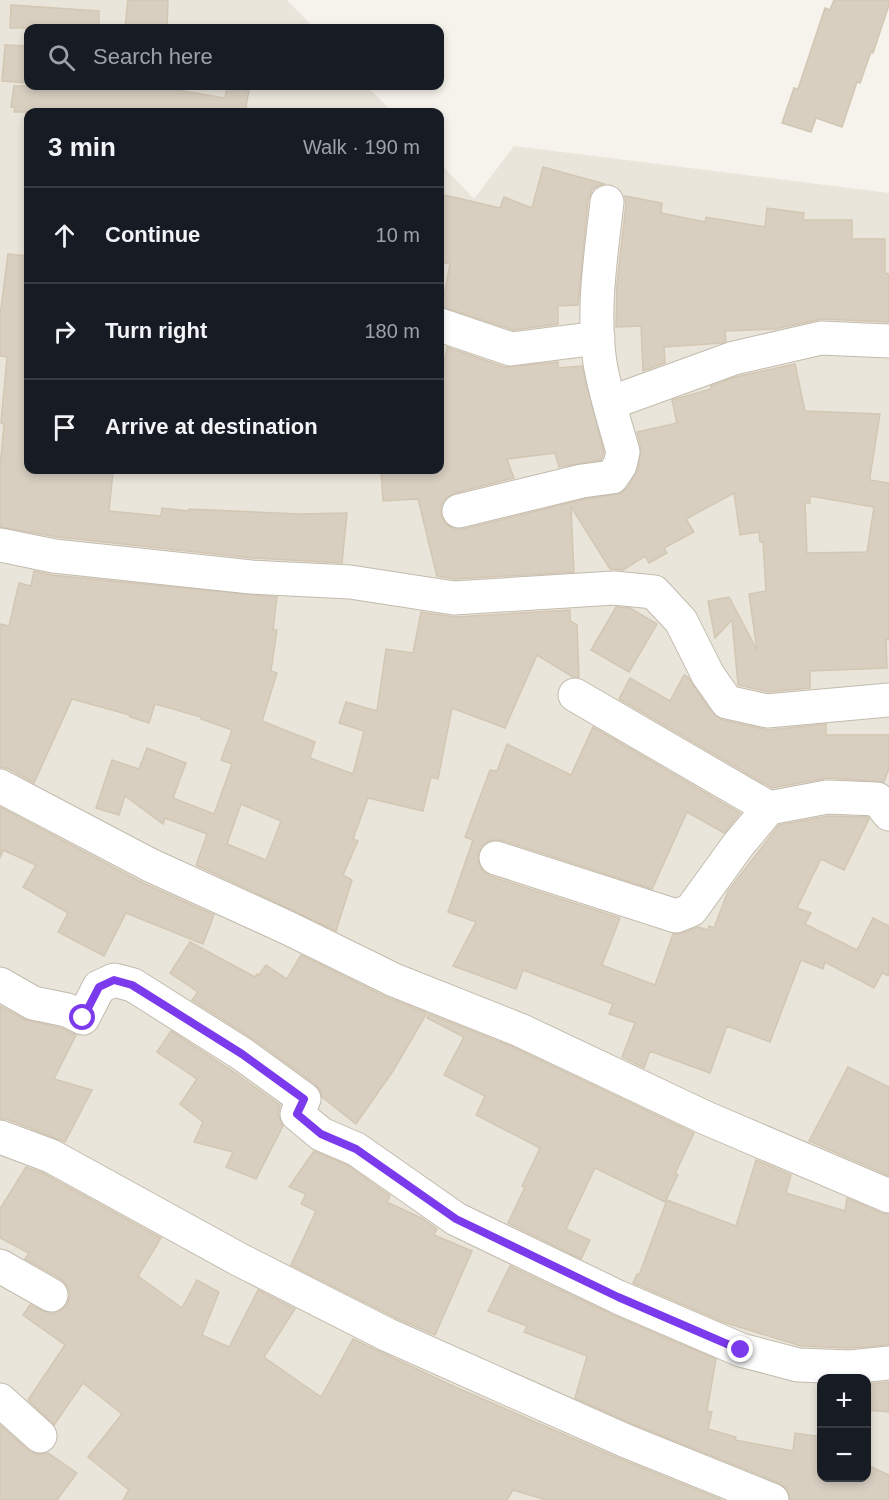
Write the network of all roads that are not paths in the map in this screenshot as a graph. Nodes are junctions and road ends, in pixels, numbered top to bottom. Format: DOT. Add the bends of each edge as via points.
graph roads {
  1 [pos="607,202"];
  2 [pos="444,326"];
  3 [pos="598,338"];
  4 [pos="889,341"];
  5 [pos="610,403"];
  6 [pos="459,511"];
  7 [pos="0,544"];
  8 [pos="575,696"];
  9 [pos="889,700"];
  10 [pos="0,786"];
  11 [pos="769,808"];
  12 [pos="889,813"];
  13 [pos="496,858"];
  14 [pos="0,984"];
  15 [pos="0,1137"];
  16 [pos="889,1196"];
  17 [pos="0,1266"];
  18 [pos="51,1295"];
  19 [pos="889,1363"];
  20 [pos="0,1400"];
  21 [pos="40,1436"];
  22 [pos="772,1500"];
  1 -- 3 [label="street" via="597,302"];
  2 -- 3 [label="street" via="511,349"];
  3 -- 5 [label="street"];
  4 -- 5 [label="street" via="821,338 734,358"];
  5 -- 6 [label="street" via="623,452 612,477"];
  7 -- 9 [label="street" via="54,556 250,577 350,582 454,598 614,588 654,592 681,621 708,675 727,702 766,711"];
  8 -- 11 [label="street"];
  10 -- 16 [label="street" via="150,866 394,980 520,1030 706,1118"];
  11 -- 12 [label="street" via="827,797 877,799"];
  11 -- 13 [label="street" via="691,910 676,916"];
  14 -- 19 [label="street" via="33,1003 67,1010 83,1018 99,987 114,980 132,985 242,1054 304,1099 297,1114 321,1134 356,1149 456,1219 618,1297 741,1350 798,1365 850,1367"];
  15 -- 22 [label="street" via="51,1156 240,1260 388,1335 626,1441"];
  17 -- 18 [label="street"];
  20 -- 21 [label="street"];
}
